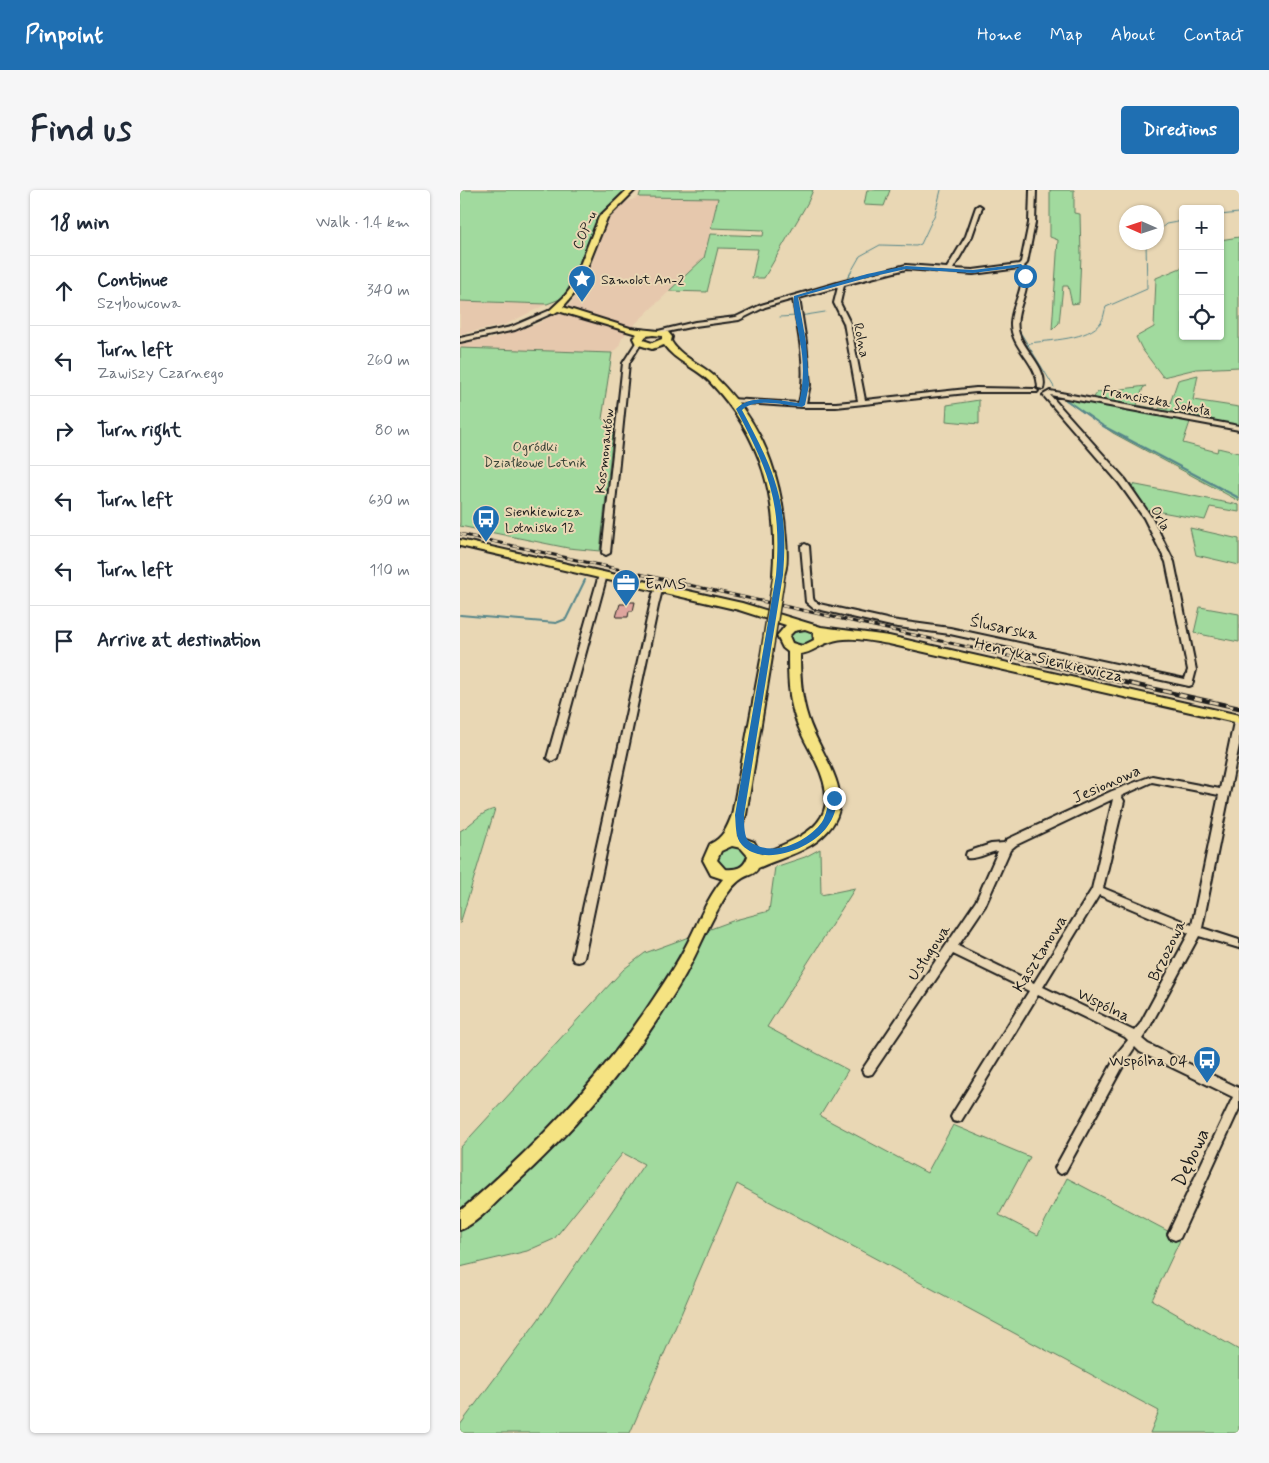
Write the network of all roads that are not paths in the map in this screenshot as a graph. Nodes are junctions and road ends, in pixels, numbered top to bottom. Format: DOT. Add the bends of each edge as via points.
graph roads {
  1 [pos="631,190"];
  2 [pos="1033,190"];
  3 [pos="979,207"];
  4 [pos="1021,266"];
  5 [pos="949,270"];
  6 [pos="839,284"];
  7 [pos="796,297"];
  8 [pos="554,309"];
  9 [pos="679,327"];
  10 [pos="657,332"];
  11 [pos="641,338"];
  12 [pos="667,338"];
  13 [pos="460,340"];
  14 [pos="652,346"];
  15 [pos="675,351"];
  16 [pos="631,354"];
  17 [pos="1043,392"];
  18 [pos="1070,396"];
  19 [pos="862,403"];
  20 [pos="735,405"];
  21 [pos="802,405"];
  22 [pos="1054,406"];
  23 [pos="1239,428"];
  24 [pos="464,544"];
  25 [pos="805,546"];
  26 [pos="606,553"];
  27 [pos="603,576"];
  28 [pos="661,588"];
  29 [pos="769,616"];
  30 [pos="798,625"];
  31 [pos="784,633"];
  32 [pos="819,635"];
  33 [pos="790,647"];
  34 [pos="808,649"];
  35 [pos="795,674"];
  36 [pos="1189,684"];
  37 [pos="1239,721"];
  38 [pos="552,758"];
  39 [pos="1225,793"];
  40 [pos="1115,794"];
  41 [pos="740,815"];
  42 [pos="724,842"];
  43 [pos="749,846"];
  44 [pos="1006,847"];
  45 [pos="785,851"];
  46 [pos="971,855"];
  47 [pos="754,864"];
  48 [pos="716,871"];
  49 [pos="737,875"];
  50 [pos="1097,890"];
  51 [pos="715,902"];
  52 [pos="1196,931"];
  53 [pos="1239,944"];
  54 [pos="950,948"];
  55 [pos="578,958"];
  56 [pos="1036,989"];
  57 [pos="1135,1039"];
  58 [pos="868,1070"];
  59 [pos="1239,1095"];
  60 [pos="957,1117"];
  61 [pos="1061,1168"];
  62 [pos="460,1222"];
  63 [pos="1175,1234"];
  1 -- 8 [label="main road, COP-u" via="603,217 575,288"];
  2 -- 4 [label="street, Orla" via="1032,223"];
  3 -- 5 [label="street" via="970,236"];
  4 -- 5 [label="street" via="984,271"];
  4 -- 17 [label="street, Orla" via="1025,276 1014,326 1039,375"];
  5 -- 6 [label="street" via="906,267"];
  6 -- 7 [label="street"];
  6 -- 19 [label="street, Rolna" via="837,303 847,322"];
  7 -- 9 [label="street" via="755,309 737,320"];
  7 -- 21 [label="street" via="806,385"];
  8 -- 11 [label="main road"];
  8 -- 13 [label="street" via="512,329"];
  9 -- 10 [label="street"];
  9 -- 12 [label="street"];
  10 -- 11 [label="main road"];
  10 -- 12 [label="main road"];
  11 -- 14 [label="main road"];
  11 -- 16 [label="street, Kosmonautów"];
  12 -- 14 [label="main road"];
  12 -- 15 [label="main road"];
  14 -- 15 [label="main road"];
  14 -- 16 [label="street"];
  15 -- 20 [label="main road" via="708,375"];
  16 -- 26 [label="street, Kosmonautów" via="626,363"];
  17 -- 18 [label="street, Franciszka Sokoła"];
  17 -- 19 [label="street, Franciszka Sokoła" via="976,390"];
  17 -- 22 [label="street, Orla"];
  18 -- 22 [label="street" via="1057,399"];
  18 -- 23 [label="street, Franciszka Sokoła"];
  19 -- 21 [label="street, Franciszka Sokoła"];
  20 -- 21 [label="street, Franciszka Sokoła" via="754,401"];
  20 -- 41 [label="main road, bridge" via="763,455 777,497 782,532 779,575"];
  22 -- 36 [label="street, Orla" via="1122,481 1148,518 1170,562 1192,670"];
  24 -- 27 [label="main road"];
  25 -- 36 [label="street, Ślusarska" via="812,604 891,624 950,631"];
  27 -- 28 [label="main road"];
  27 -- 38 [label="street"];
  28 -- 29 [label="main road"];
  28 -- 55 [label="street" via="654,606"];
  29 -- 30 [label="main road"];
  29 -- 31 [label="main road" via="783,628"];
  30 -- 31 [label="main road"];
  30 -- 32 [label="main road" via="811,626"];
  31 -- 33 [label="main road" via="784,642"];
  32 -- 34 [label="main road" via="816,646"];
  32 -- 37 [label="main road, Henryka Sienkiewicza" via="889,640"];
  33 -- 34 [label="main road"];
  33 -- 35 [label="main road" via="794,651"];
  34 -- 35 [label="main road"];
  35 -- 45 [label="main road" via="798,706 808,735 832,782 834,798 830,815 818,832"];
  37 -- 39 [label="street, Brzozowa"];
  39 -- 40 [label="street, Jesionowa" via="1152,779"];
  39 -- 52 [label="street, Brzozowa"];
  40 -- 44 [label="street, Jesionowa"];
  40 -- 50 [label="street, Kasztanowa" via="1119,800"];
  41 -- 42 [label="main road" via="730,837"];
  41 -- 43 [label="main road" via="742,838"];
  42 -- 43 [label="main road" via="735,841"];
  42 -- 48 [label="main road" via="710,856 710,864"];
  43 -- 45 [label="main road" via="760,851"];
  43 -- 47 [label="main road" via="755,856"];
  44 -- 46 [label="street, Jesionowa"];
  44 -- 54 [label="street, Usługowa" via="981,903"];
  45 -- 47 [label="main road"];
  47 -- 49 [label="main road"];
  48 -- 49 [label="main road"];
  48 -- 51 [label="main road"];
  49 -- 51 [label="main road"];
  50 -- 52 [label="street"];
  50 -- 56 [label="street, Kasztanowa"];
  51 -- 62 [label="main road" via="683,965 653,1013 600,1082 556,1133"];
  52 -- 53 [label="street"];
  52 -- 57 [label="street, Brzozowa"];
  54 -- 56 [label="street, Wspólna"];
  54 -- 58 [label="street, Usługowa"];
  56 -- 57 [label="street, Wspólna"];
  56 -- 60 [label="street, Kasztanowa"];
  57 -- 59 [label="street, Wspólna" via="1144,1048"];
  57 -- 61 [label="street, Brzozowa"];
  59 -- 63 [label="street, Dębowa"];
}
